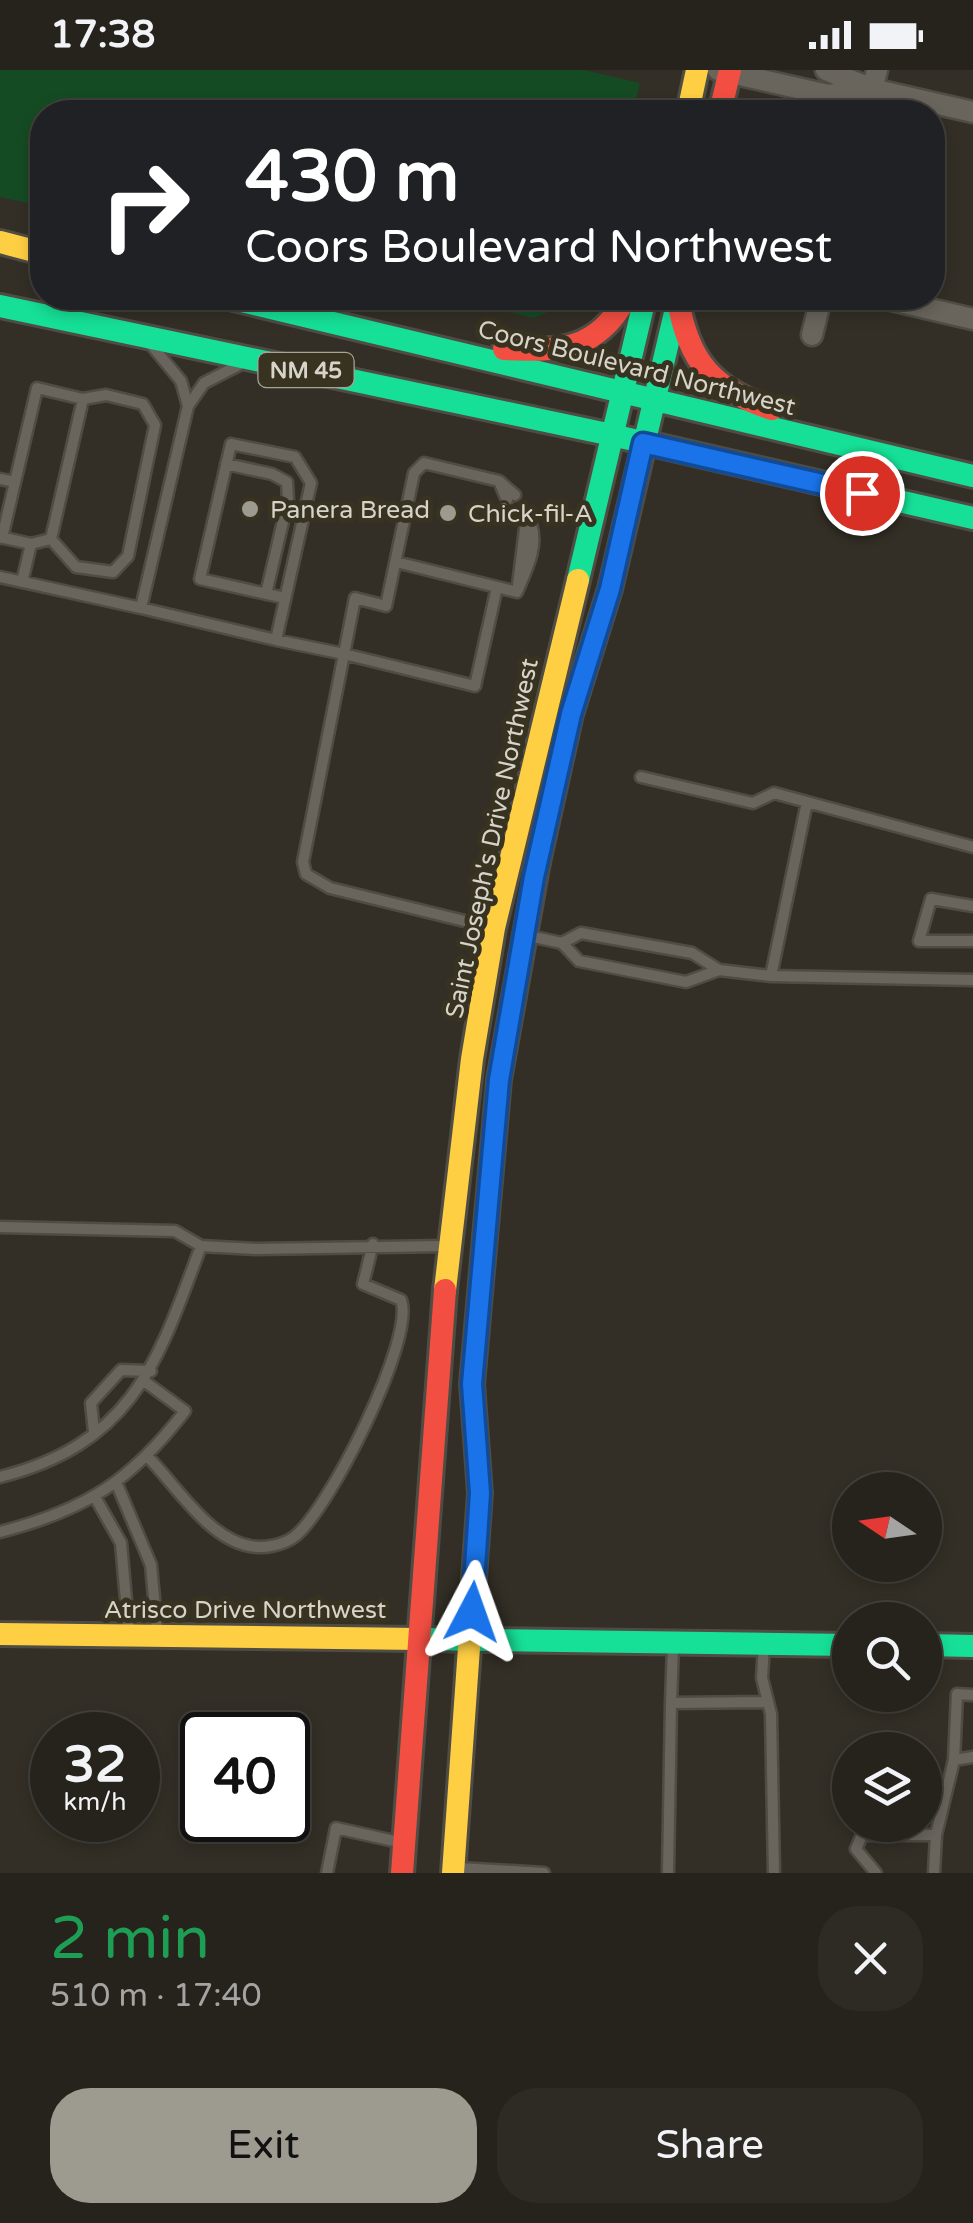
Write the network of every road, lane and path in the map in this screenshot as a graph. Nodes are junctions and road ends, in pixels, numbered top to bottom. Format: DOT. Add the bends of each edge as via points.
graph roads {
  1 [pos="698,70"];
  2 [pos="826,70"];
  3 [pos="725,71"];
  4 [pos="875,80"];
  5 [pos="691,100"];
  6 [pos="721,100"];
  7 [pos="936,100"];
  8 [pos="945,103"];
  9 [pos="973,112"];
  10 [pos="0,242"];
  11 [pos="30,250"];
  12 [pos="0,306"];
  13 [pos="279,310"];
  14 [pos="621,310"];
  15 [pos="642,310"];
  16 [pos="675,310"];
  17 [pos="679,310"];
  18 [pos="818,310"];
  19 [pos="937,310"];
  20 [pos="973,318"];
  21 [pos="136,334"];
  22 [pos="812,334"];
  23 [pos="430,346"];
  24 [pos="253,359"];
  25 [pos="623,392"];
  26 [pos="83,398"];
  27 [pos="653,400"];
  28 [pos="188,406"];
  29 [pos="612,435"];
  30 [pos="643,443"];
  31 [pos="226,464"];
  32 [pos="924,465"];
  33 [pos="973,476"];
  34 [pos="0,479"];
  35 [pos="15,482"];
  36 [pos="511,498"];
  37 [pos="973,518"];
  38 [pos="528,526"];
  39 [pos="1,537"];
  40 [pos="51,539"];
  41 [pos="31,544"];
  42 [pos="396,562"];
  43 [pos="0,577"];
  44 [pos="22,582"];
  45 [pos="497,587"];
  46 [pos="266,594"];
  47 [pos="286,598"];
  48 [pos="141,608"];
  49 [pos="276,640"];
  50 [pos="344,654"];
  51 [pos="641,776"];
  52 [pos="807,802"];
  53 [pos="973,847"];
  54 [pos="973,906"];
  55 [pos="494,928"];
  56 [pos="524,935"];
  57 [pos="973,942"];
  58 [pos="562,944"];
  59 [pos="719,970"];
  60 [pos="771,976"];
  61 [pos="973,980"];
  62 [pos="0,1228"];
  63 [pos="373,1244"];
  64 [pos="201,1246"];
  65 [pos="452,1246"];
  66 [pos="148,1376"];
  67 [pos="94,1432"];
  68 [pos="149,1458"];
  69 [pos="0,1476"];
  70 [pos="116,1482"];
  71 [pos="95,1497"];
  72 [pos="0,1532"];
  73 [pos="0,1634"];
  74 [pos="129,1636"];
  75 [pos="158,1636"];
  76 [pos="421,1638"];
  77 [pos="470,1640"];
  78 [pos="673,1642"];
  79 [pos="764,1644"];
  80 [pos="832,1644"];
  81 [pos="942,1646"];
  82 [pos="973,1646"];
  83 [pos="973,1694"];
  84 [pos="768,1702"];
  85 [pos="671,1703"];
  86 [pos="973,1757"];
  87 [pos="954,1760"];
  88 [pos="942,1810"];
  89 [pos="859,1842"];
  90 [pos="936,1842"];
  91 [pos="404,1843"];
  92 [pos="453,1870"];
  93 [pos="327,1873"];
  94 [pos="402,1873"];
  95 [pos="544,1873"];
  96 [pos="668,1873"];
  97 [pos="774,1873"];
  98 [pos="876,1873"];
  99 [pos="934,1873"];
  1 -- 5 [label="street"];
  2 -- 4 [label="street"];
  3 -- 4 [label="street" via="828,95"];
  3 -- 6 [label="street"];
  4 -- 7 [label="street"];
  8 -- 9 [label="street"];
  10 -- 11 [label="street"];
  12 -- 21 [label="street, NM 45"];
  13 -- 23 [label="street, Coors Boulevard Northwest / NM 45"];
  14 -- 23 [label="street" via="591,342 548,350"];
  15 -- 25 [label="street, Saint Joseph's Drive Northwest"];
  16 -- 27 [label="street, Saint Joseph's Drive Northwest"];
  17 -- 32 [label="street" via="696,366 711,383 738,400 896,441"];
  18 -- 22 [label="street"];
  19 -- 20 [label="street"];
  21 -- 24 [label="street, NM 45"];
  21 -- 28 [label="lane" via="181,381"];
  23 -- 25 [label="street, Coors Boulevard Northwest / NM 45"];
  24 -- 28 [label="lane" via="204,383"];
  24 -- 29 [label="street, NM 45"];
  25 -- 27 [label="street, Coors Boulevard Northwest / NM 45"];
  25 -- 29 [label="street, Saint Joseph's Drive Northwest"];
  26 -- 35 [label="lane" via="37,388"];
  26 -- 40 [label="lane"];
  26 -- 40 [label="lane" via="106,395 144,404 154,425 128,556 113,572 76,567"];
  27 -- 30 [label="street, Saint Joseph's Drive Northwest"];
  27 -- 32 [label="street, Coors Boulevard Northwest / NM 45"];
  28 -- 48 [label="lane"];
  29 -- 30 [label="street, NM 45"];
  29 -- 55 [label="street, Saint Joseph's Drive Northwest"];
  30 -- 37 [label="street, NM 45"];
  30 -- 56 [label="street, Saint Joseph's Drive Northwest" via="610,589 571,714"];
  31 -- 46 [label="lane" via="287,482"];
  31 -- 46 [label="lane" via="200,578"];
  31 -- 47 [label="lane" via="231,444 296,457 311,483"];
  32 -- 33 [label="street, Coors Boulevard Northwest / NM 45"];
  34 -- 35 [label="lane"];
  35 -- 39 [label="lane"];
  36 -- 42 [label="lane" via="499,481 424,464 414,473"];
  38 -- 45 [label="lane" via="518,588"];
  39 -- 41 [label="lane"];
  40 -- 41 [label="lane"];
  41 -- 44 [label="lane"];
  42 -- 45 [label="lane"];
  42 -- 50 [label="lane" via="386,606 356,598"];
  43 -- 44 [label="lane"];
  44 -- 48 [label="lane"];
  45 -- 50 [label="lane" via="475,686"];
  46 -- 47 [label="lane"];
  47 -- 49 [label="lane"];
  48 -- 49 [label="lane"];
  49 -- 50 [label="lane"];
  50 -- 55 [label="lane" via="306,874 330,888"];
  51 -- 52 [label="lane" via="753,803 774,793"];
  52 -- 53 [label="lane"];
  52 -- 60 [label="lane"];
  54 -- 57 [label="lane" via="931,899 920,941"];
  55 -- 56 [label="street"];
  55 -- 65 [label="street, Saint Joseph's Drive Northwest"];
  56 -- 58 [label="lane"];
  56 -- 77 [label="street, Saint Joseph's Drive Northwest" via="499,1080 474,1346 480,1493"];
  58 -- 59 [label="lane" via="581,933 692,953"];
  58 -- 59 [label="lane" via="579,960 686,982"];
  59 -- 60 [label="lane"];
  60 -- 61 [label="lane"];
  62 -- 64 [label="lane" via="175,1231"];
  63 -- 64 [label="lane"];
  63 -- 65 [label="lane"];
  63 -- 68 [label="lane" via="363,1284 401,1300 402,1336 360,1437 306,1526 274,1545 226,1539"];
  64 -- 66 [label="lane"];
  65 -- 76 [label="street, Saint Joseph's Drive Northwest"];
  66 -- 67 [label="lane"];
  66 -- 67 [label="lane" via="121,1370 92,1404"];
  66 -- 68 [label="lane" via="184,1411"];
  67 -- 69 [label="lane" via="77,1446"];
  68 -- 70 [label="lane"];
  70 -- 71 [label="lane"];
  70 -- 75 [label="lane" via="151,1565"];
  71 -- 72 [label="lane"];
  71 -- 74 [label="lane" via="121,1542"];
  73 -- 74 [label="street, Atrisco Drive Northwest"];
  74 -- 75 [label="street, Atrisco Drive Northwest"];
  75 -- 76 [label="street, Atrisco Drive Northwest"];
  76 -- 77 [label="street, Atrisco Drive Northwest"];
  76 -- 91 [label="street, Saint Joseph's Drive Northwest"];
  77 -- 78 [label="street, Atrisco Drive Northwest"];
  77 -- 92 [label="street, Saint Joseph's Drive Northwest"];
  78 -- 79 [label="street, Atrisco Drive Northwest"];
  78 -- 85 [label="lane"];
  79 -- 80 [label="street, Atrisco Drive Northwest"];
  79 -- 84 [label="lane"];
  81 -- 82 [label="street"];
  83 -- 87 [label="lane" via="957,1694"];
  84 -- 85 [label="lane"];
  84 -- 97 [label="lane"];
  85 -- 96 [label="lane"];
  86 -- 87 [label="lane"];
  87 -- 88 [label="lane"];
  89 -- 98 [label="lane" via="856,1848"];
  90 -- 99 [label="lane"];
  91 -- 93 [label="lane" via="336,1828"];
  91 -- 94 [label="street, Saint Joseph's Drive Northwest"];
  92 -- 95 [label="lane"];
}
